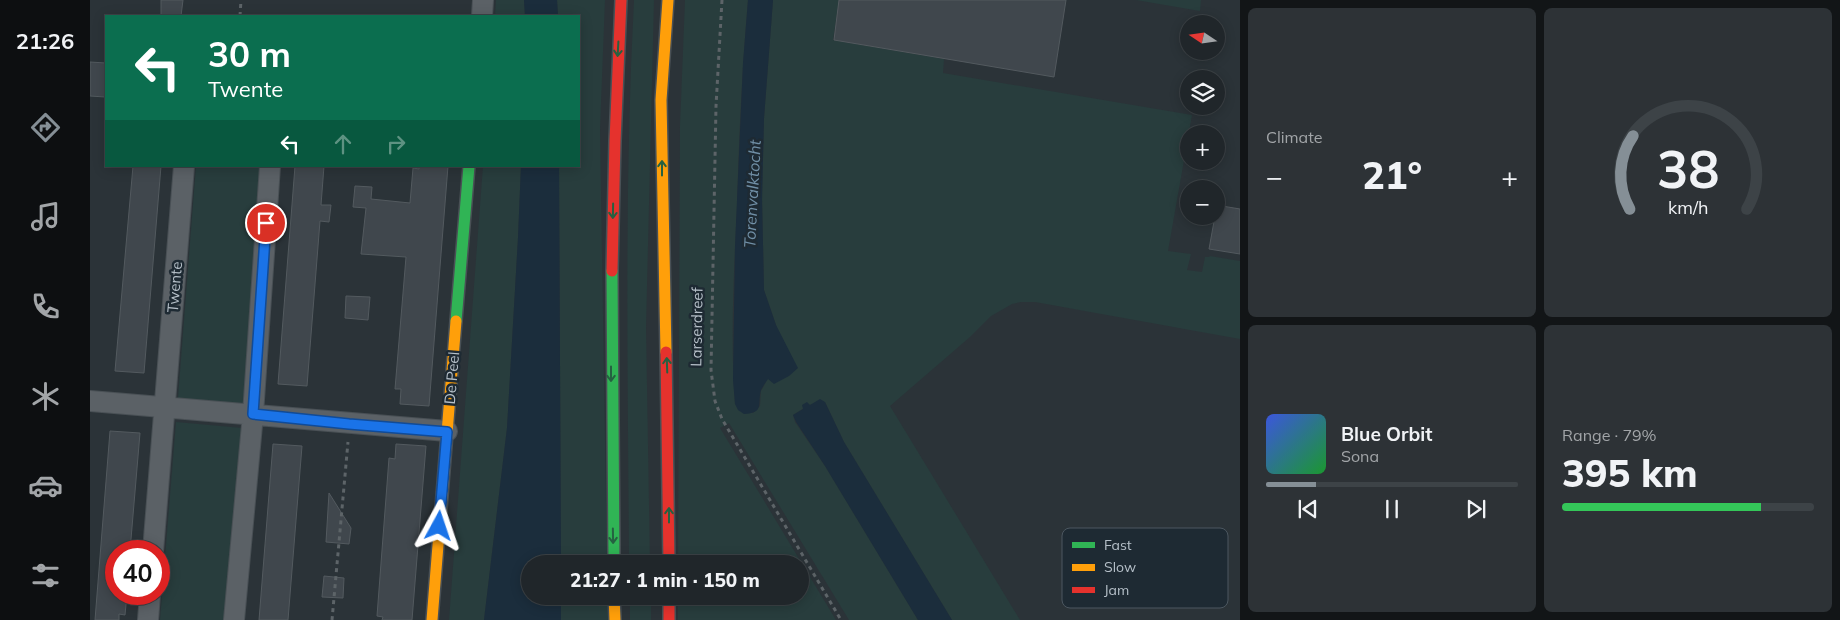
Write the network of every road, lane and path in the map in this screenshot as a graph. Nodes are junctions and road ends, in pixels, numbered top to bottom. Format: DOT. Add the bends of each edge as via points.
graph roads {
  1 [pos="241,0"];
  2 [pos="483,0"];
  3 [pos="621,0"];
  4 [pos="668,0"];
  5 [pos="722,0"];
  6 [pos="240,15"];
  7 [pos="482,15"];
  8 [pos="184,167"];
  9 [pos="270,167"];
  10 [pos="470,167"];
  11 [pos="90,401"];
  12 [pos="165,407"];
  13 [pos="253,414"];
  14 [pos="349,424"];
  15 [pos="447,432"];
  16 [pos="154,540"];
  17 [pos="614,555"];
  18 [pos="669,555"];
  19 [pos="149,605"];
  20 [pos="614,605"];
  21 [pos="669,605"];
  22 [pos="148,620"];
  23 [pos="234,620"];
  24 [pos="332,620"];
  25 [pos="432,620"];
  26 [pos="614,620"];
  27 [pos="669,620"];
  28 [pos="841,620"];
  1 -- 6 [label="path"];
  2 -- 7 [label="street"];
  3 -- 17 [label="main road, one-way" via="614,124 612,266"];
  18 -- 4 [label="main road, Larserdreef, one-way" via="662,177 662,100"];
  5 -- 28 [label="path, Larserdreef" via="716,106 711,370 714,401 722,420"];
  8 -- 12 [label="street, Twente"];
  9 -- 13 [label="street"];
  10 -- 15 [label="main road, De Peel"];
  11 -- 12 [label="street"];
  12 -- 13 [label="street"];
  12 -- 16 [label="street, Twente"];
  13 -- 14 [label="street"];
  13 -- 23 [label="street"];
  14 -- 15 [label="street"];
  14 -- 24 [label="path"];
  15 -- 25 [label="main road, De Peel"];
  19 -- 22 [label="street"];
  20 -- 26 [label="main road"];
  21 -- 27 [label="main road"];
}
